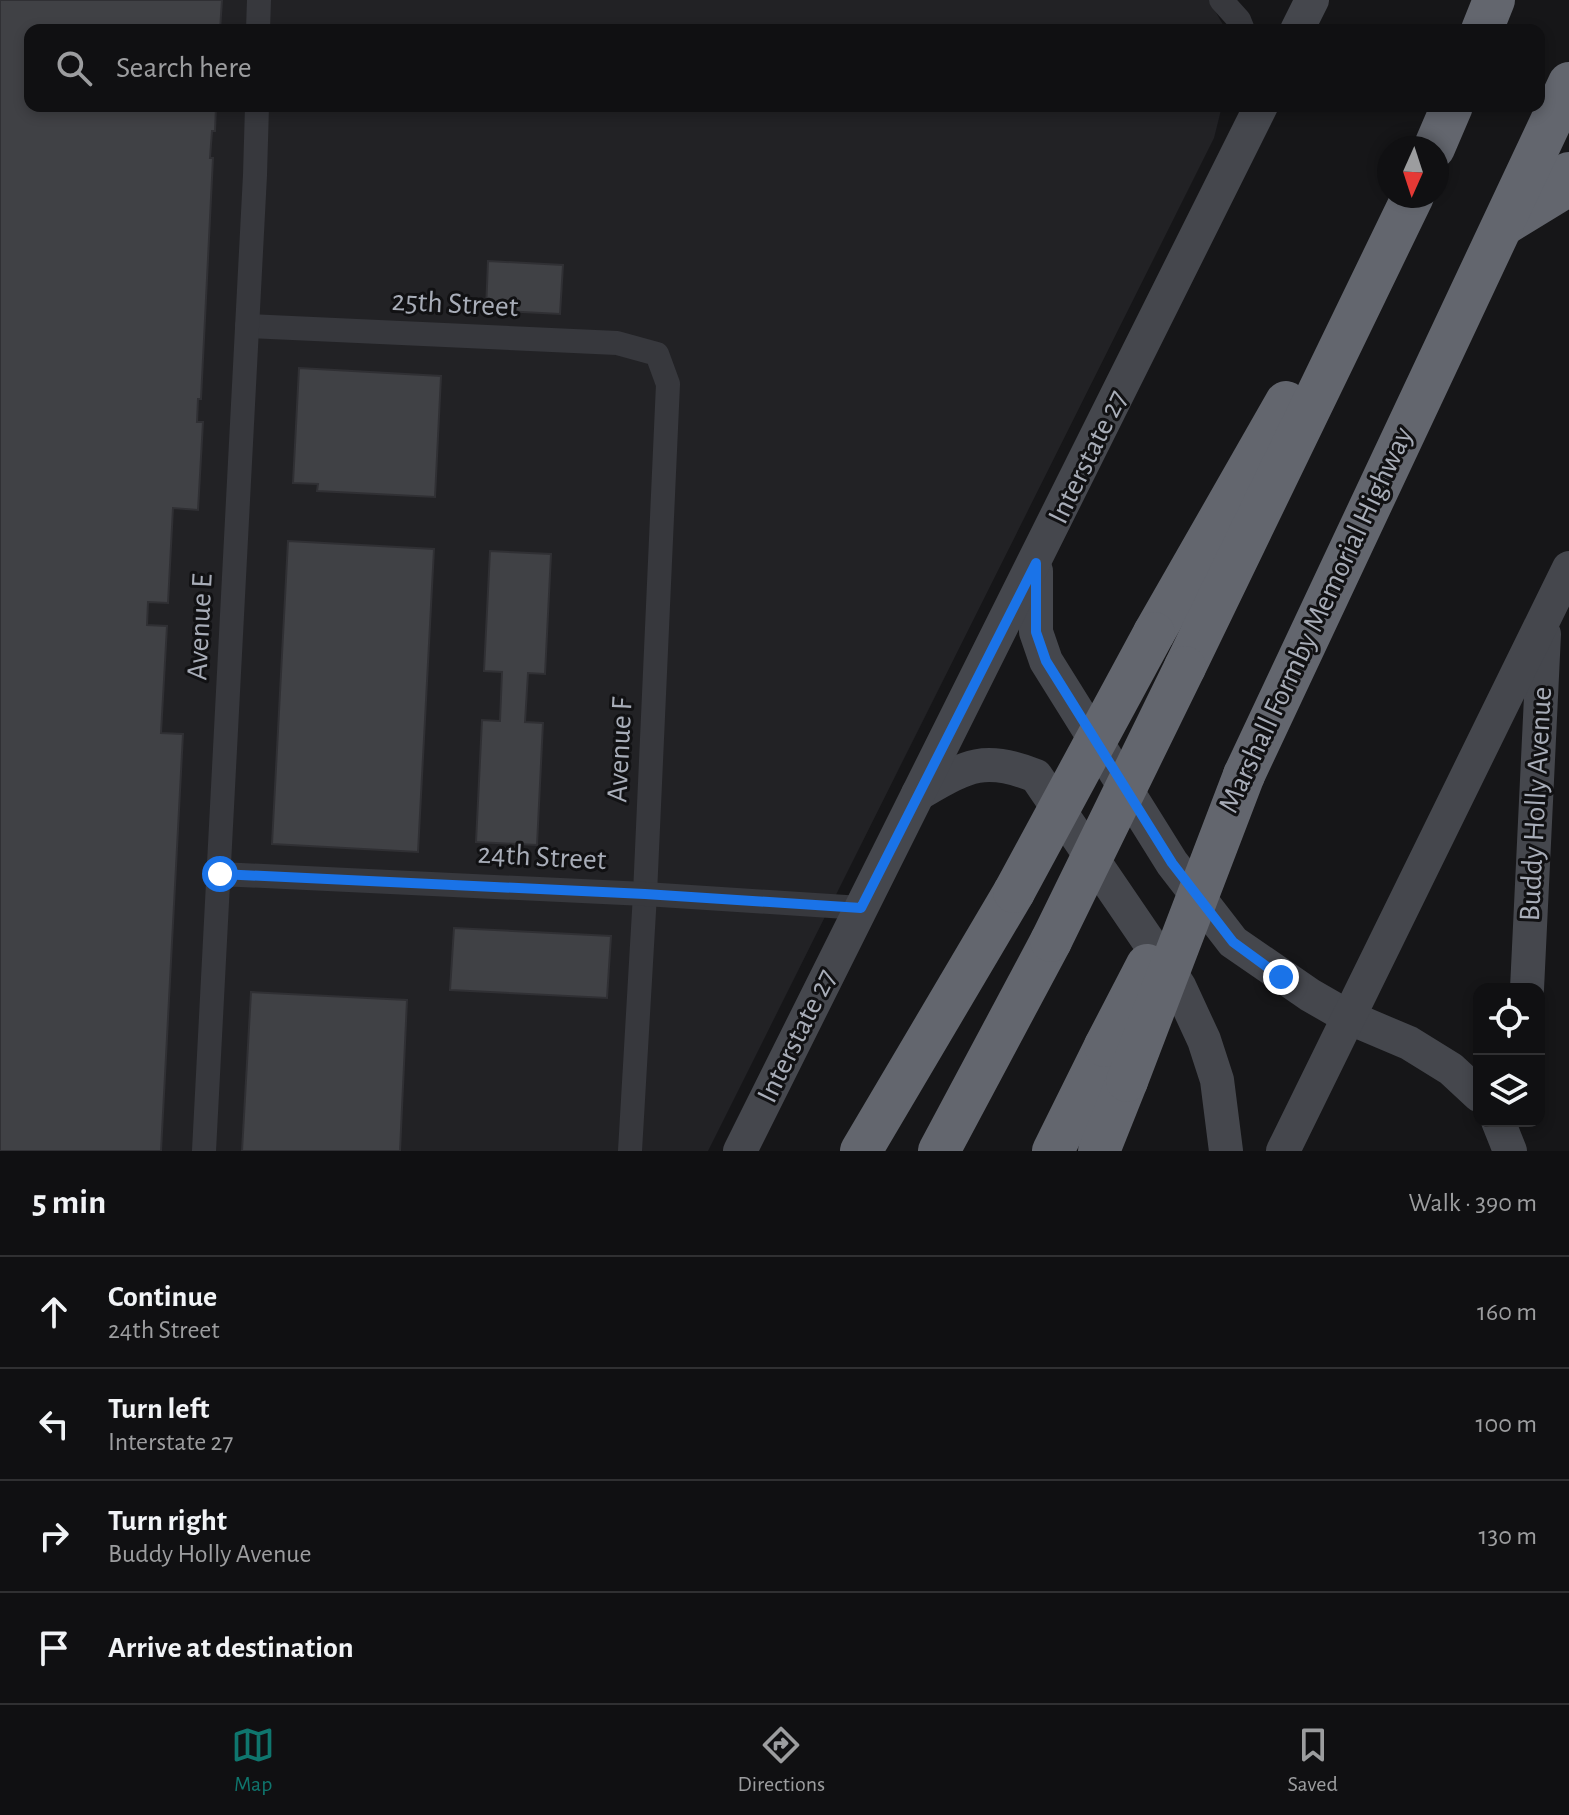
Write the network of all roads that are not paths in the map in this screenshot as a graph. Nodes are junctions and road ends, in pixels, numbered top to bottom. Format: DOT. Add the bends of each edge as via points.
graph roads {
  1 [pos="259,0"];
  2 [pos="1221,0"];
  3 [pos="1312,0"];
  4 [pos="1479,0"];
  5 [pos="1494,0"];
  6 [pos="258,24"];
  7 [pos="1241,24"];
  8 [pos="1300,24"];
  9 [pos="1473,24"];
  10 [pos="1484,24"];
  11 [pos="1569,83"];
  12 [pos="257,112"];
  13 [pos="1258,112"];
  14 [pos="1449,112"];
  15 [pos="1439,136"];
  16 [pos="1569,173"];
  17 [pos="1407,208"];
  18 [pos="1505,224"];
  19 [pos="247,326"];
  20 [pos="1352,326"];
  21 [pos="657,354"];
  22 [pos="1036,563"];
  23 [pos="1569,568"];
  24 [pos="1545,619"];
  25 [pos="1244,775"];
  26 [pos="918,794"];
  27 [pos="220,874"];
  28 [pos="645,894"];
  29 [pos="861,908"];
  30 [pos="1527,983"];
  31 [pos="1350,1018"];
  32 [pos="1473,1089"];
  33 [pos="1500,1127"];
  34 [pos="1522,1127"];
  35 [pos="204,1151"];
  36 [pos="630,1151"];
  37 [pos="740,1151"];
  38 [pos="861,1151"];
  39 [pos="939,1151"];
  40 [pos="1053,1151"];
  41 [pos="1099,1151"];
  42 [pos="1226,1151"];
  43 [pos="1283,1151"];
  44 [pos="1510,1151"];
  45 [pos="1521,1151"];
  1 -- 6 [label="street"];
  2 -- 7 [label="street"];
  3 -- 8 [label="main road"];
  4 -- 9 [label="highway"];
  5 -- 10 [label="highway"];
  11 -- 18 [label="highway, Marshall Formby Memorial Highway"];
  12 -- 19 [label="street, Avenue E"];
  13 -- 22 [label="main road, Interstate 27"];
  14 -- 15 [label="highway"];
  16 -- 18 [label="highway" via="1559,191"];
  17 -- 20 [label="highway"];
  18 -- 25 [label="highway, Marshall Formby Memorial Highway"];
  19 -- 21 [label="street, 25th Street" via="617,343"];
  19 -- 27 [label="street, Avenue E"];
  20 -- 38 [label="highway, bridge" via="1295,386 1014,892"];
  20 -- 39 [label="highway, bridge" via="1051,941"];
  21 -- 28 [label="street, Avenue F" via="668,384"];
  22 -- 26 [label="main road, Interstate 27"];
  22 -- 31 [label="main road" via="1036,632 1046,661 1172,863 1233,942"];
  23 -- 24 [label="main road"];
  24 -- 30 [label="main road, Buddy Holly Avenue"];
  24 -- 31 [label="main road"];
  25 -- 40 [label="highway, Marshall Formby Memorial Highway, bridge"];
  25 -- 41 [label="highway, bridge"];
  26 -- 29 [label="main road, Interstate 27"];
  26 -- 42 [label="main road" via="957,771 988,763 1036,776 1179,986 1217,1080"];
  27 -- 28 [label="street, 24th Street"];
  27 -- 35 [label="street, Avenue E"];
  28 -- 29 [label="street, 24th Street"];
  28 -- 36 [label="street, Avenue F"];
  29 -- 37 [label="main road, Interstate 27"];
  31 -- 32 [label="main road" via="1409,1043"];
  31 -- 43 [label="main road"];
  33 -- 44 [label="main road"];
  34 -- 45 [label="main road"];
}
